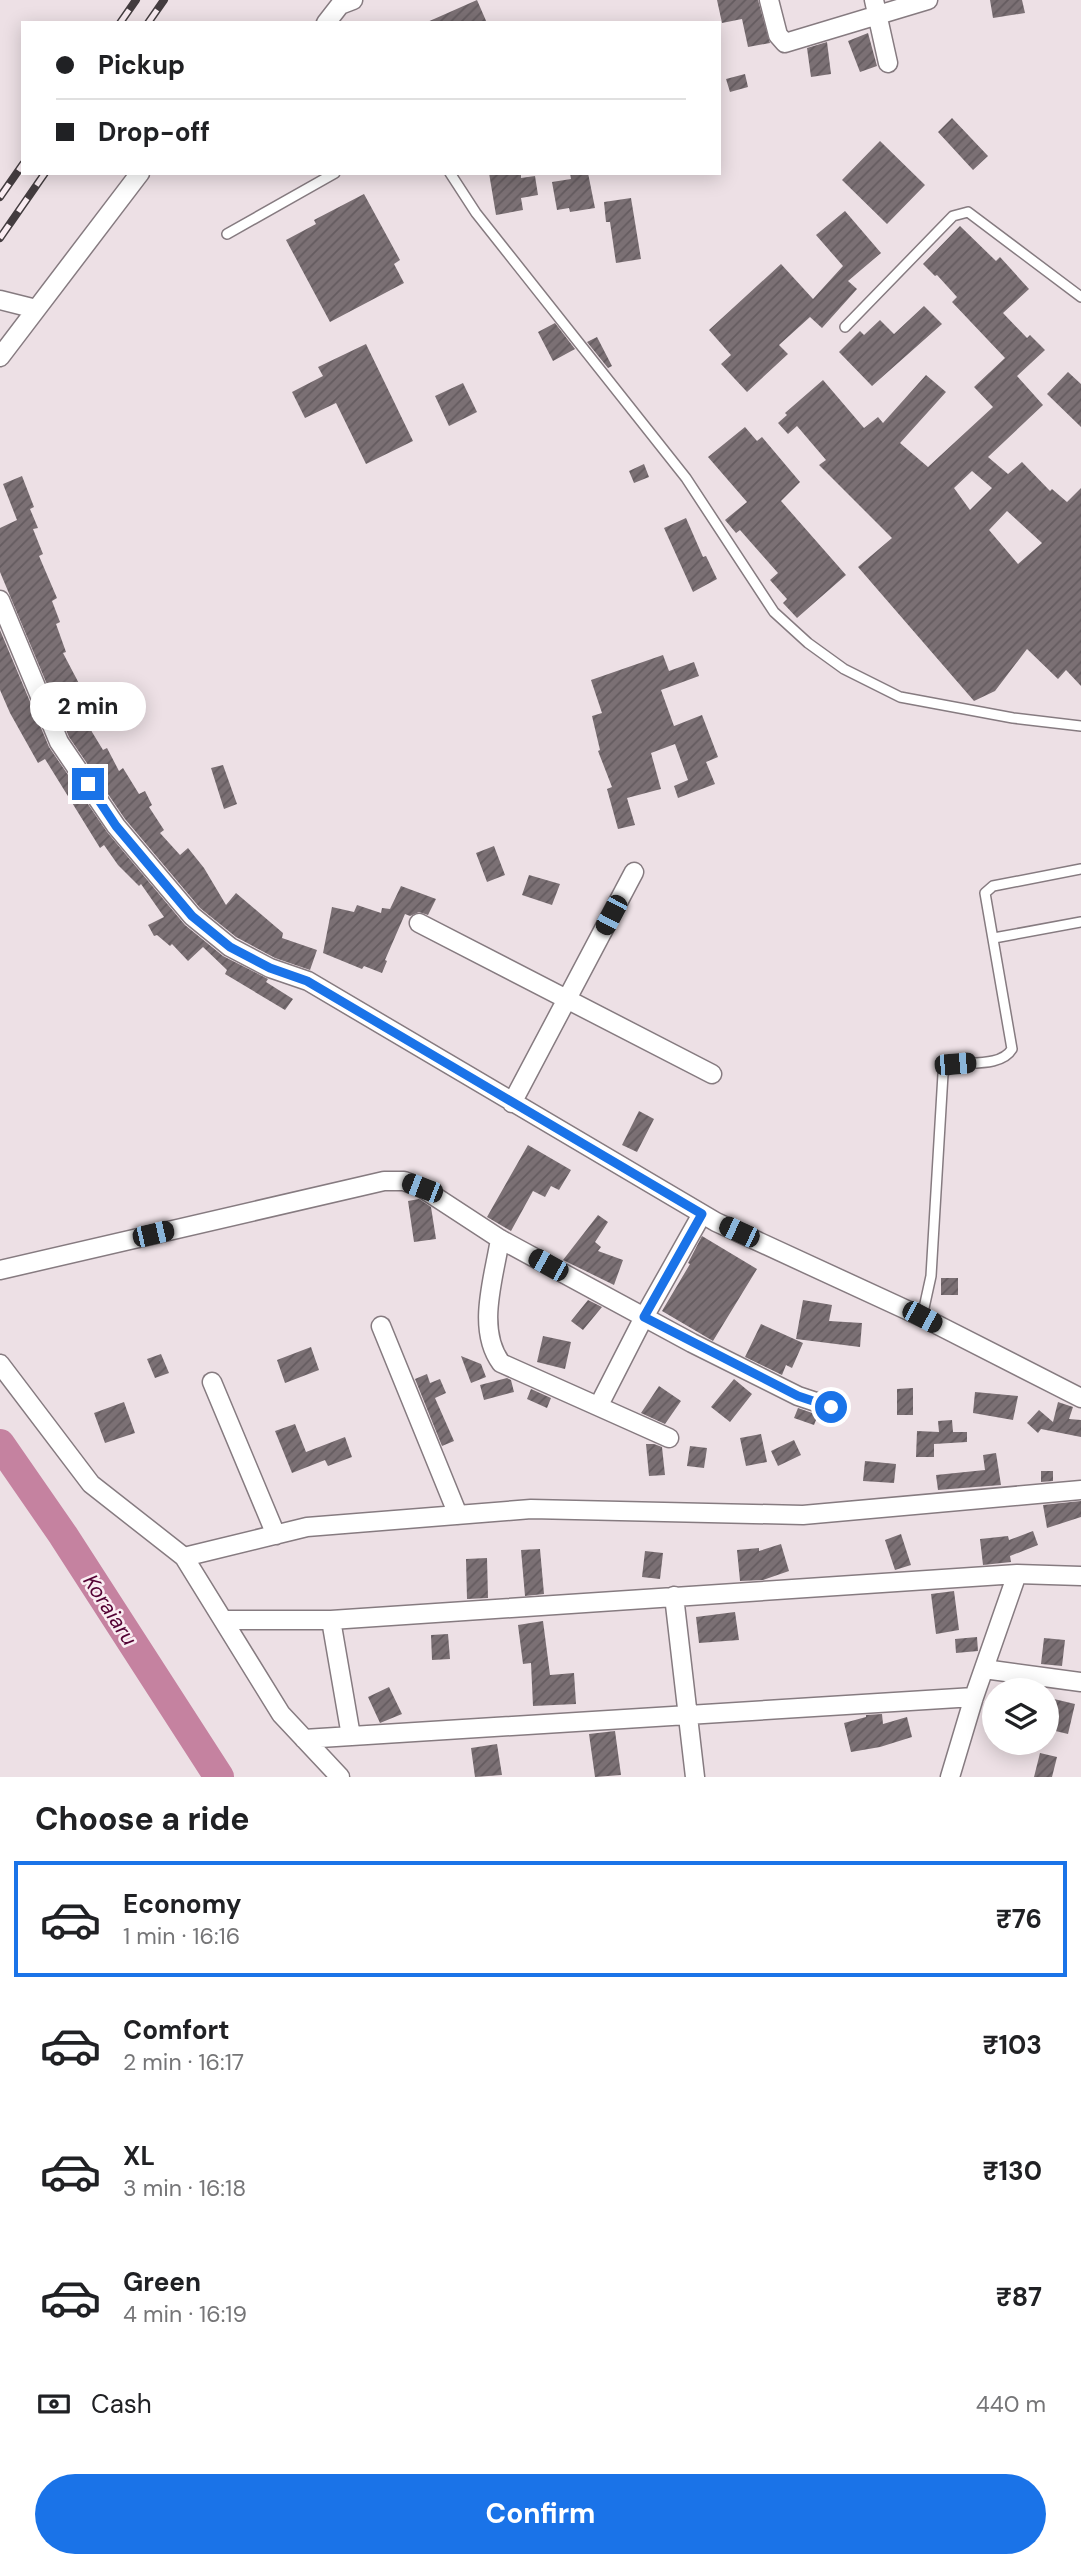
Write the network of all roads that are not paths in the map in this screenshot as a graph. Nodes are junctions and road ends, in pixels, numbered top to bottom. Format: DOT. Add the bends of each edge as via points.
graph roads {
  1 [pos="353,0"];
  2 [pos="769,0"];
  3 [pos="928,0"];
  4 [pos="875,8"];
  5 [pos="328,21"];
  6 [pos="888,62"];
  7 [pos="138,175"];
  8 [pos="331,175"];
  9 [pos="451,175"];
  10 [pos="227,234"];
  11 [pos="1081,297"];
  12 [pos="0,300"];
  13 [pos="36,309"];
  14 [pos="845,327"];
  15 [pos="0,357"];
  16 [pos="0,600"];
  17 [pos="1081,726"];
  18 [pos="1081,869"];
  19 [pos="634,872"];
  20 [pos="1081,922"];
  21 [pos="419,923"];
  22 [pos="993,939"];
  23 [pos="567,999"];
  24 [pos="712,1073"];
  25 [pos="512,1103"];
  26 [pos="702,1214"];
  27 [pos="500,1240"];
  28 [pos="0,1269"];
  29 [pos="644,1317"];
  30 [pos="922,1317"];
  31 [pos="381,1326"];
  32 [pos="0,1364"];
  33 [pos="212,1382"];
  34 [pos="1081,1398"];
  35 [pos="599,1405"];
  36 [pos="831,1407"];
  37 [pos="670,1438"];
  38 [pos="1081,1490"];
  39 [pos="458,1515"];
  40 [pos="276,1535"];
  41 [pos="184,1557"];
  42 [pos="1017,1574"];
  43 [pos="1081,1576"];
  44 [pos="674,1596"];
  45 [pos="223,1620"];
  46 [pos="331,1620"];
  47 [pos="984,1669"];
  48 [pos="1081,1682"];
  49 [pos="974,1697"];
  50 [pos="688,1715"];
  51 [pos="351,1736"];
  52 [pos="304,1739"];
  53 [pos="340,1777"];
  54 [pos="695,1777"];
  55 [pos="950,1777"];
  1 -- 5 [label="street" via="340,5"];
  2 -- 4 [label="street" via="778,36 785,43"];
  3 -- 4 [label="street"];
  4 -- 6 [label="street"];
  7 -- 13 [label="street"];
  8 -- 10 [label="lane"];
  9 -- 17 [label="lane" via="476,213 686,478 774,612 808,643 844,670 900,697"];
  11 -- 14 [label="lane" via="968,212 953,216 924,243"];
  12 -- 13 [label="street"];
  13 -- 15 [label="street"];
  16 -- 25 [label="street" via="59,742 116,826 192,916 230,947 307,981"];
  18 -- 22 [label="lane" via="989,888 985,899"];
  19 -- 23 [label="street"];
  20 -- 22 [label="lane"];
  21 -- 23 [label="street"];
  22 -- 30 [label="lane" via="1012,1049 998,1060 955,1064 943,1074 931,1276"];
  23 -- 24 [label="street"];
  23 -- 25 [label="street"];
  25 -- 26 [label="street"];
  26 -- 29 [label="street"];
  26 -- 30 [label="street"];
  27 -- 28 [label="street" via="422,1188 404,1181 384,1181"];
  27 -- 29 [label="street"];
  27 -- 35 [label="street" via="488,1329 495,1354 511,1370"];
  29 -- 35 [label="street"];
  29 -- 36 [label="street" via="798,1396"];
  30 -- 34 [label="street"];
  31 -- 39 [label="street"];
  32 -- 41 [label="street" via="90,1485"];
  33 -- 40 [label="street"];
  35 -- 37 [label="street"];
  38 -- 39 [label="street" via="803,1515 531,1509"];
  39 -- 40 [label="street" via="307,1527"];
  40 -- 41 [label="street"];
  41 -- 45 [label="street"];
  42 -- 43 [label="street"];
  42 -- 44 [label="street"];
  42 -- 47 [label="street"];
  44 -- 46 [label="street"];
  44 -- 50 [label="street"];
  45 -- 46 [label="street"];
  45 -- 52 [label="street" via="281,1714"];
  46 -- 51 [label="street"];
  47 -- 48 [label="street"];
  47 -- 49 [label="street"];
  49 -- 50 [label="street"];
  49 -- 55 [label="street"];
  50 -- 51 [label="street"];
  50 -- 54 [label="street"];
  51 -- 52 [label="street"];
  52 -- 53 [label="street"];
}
